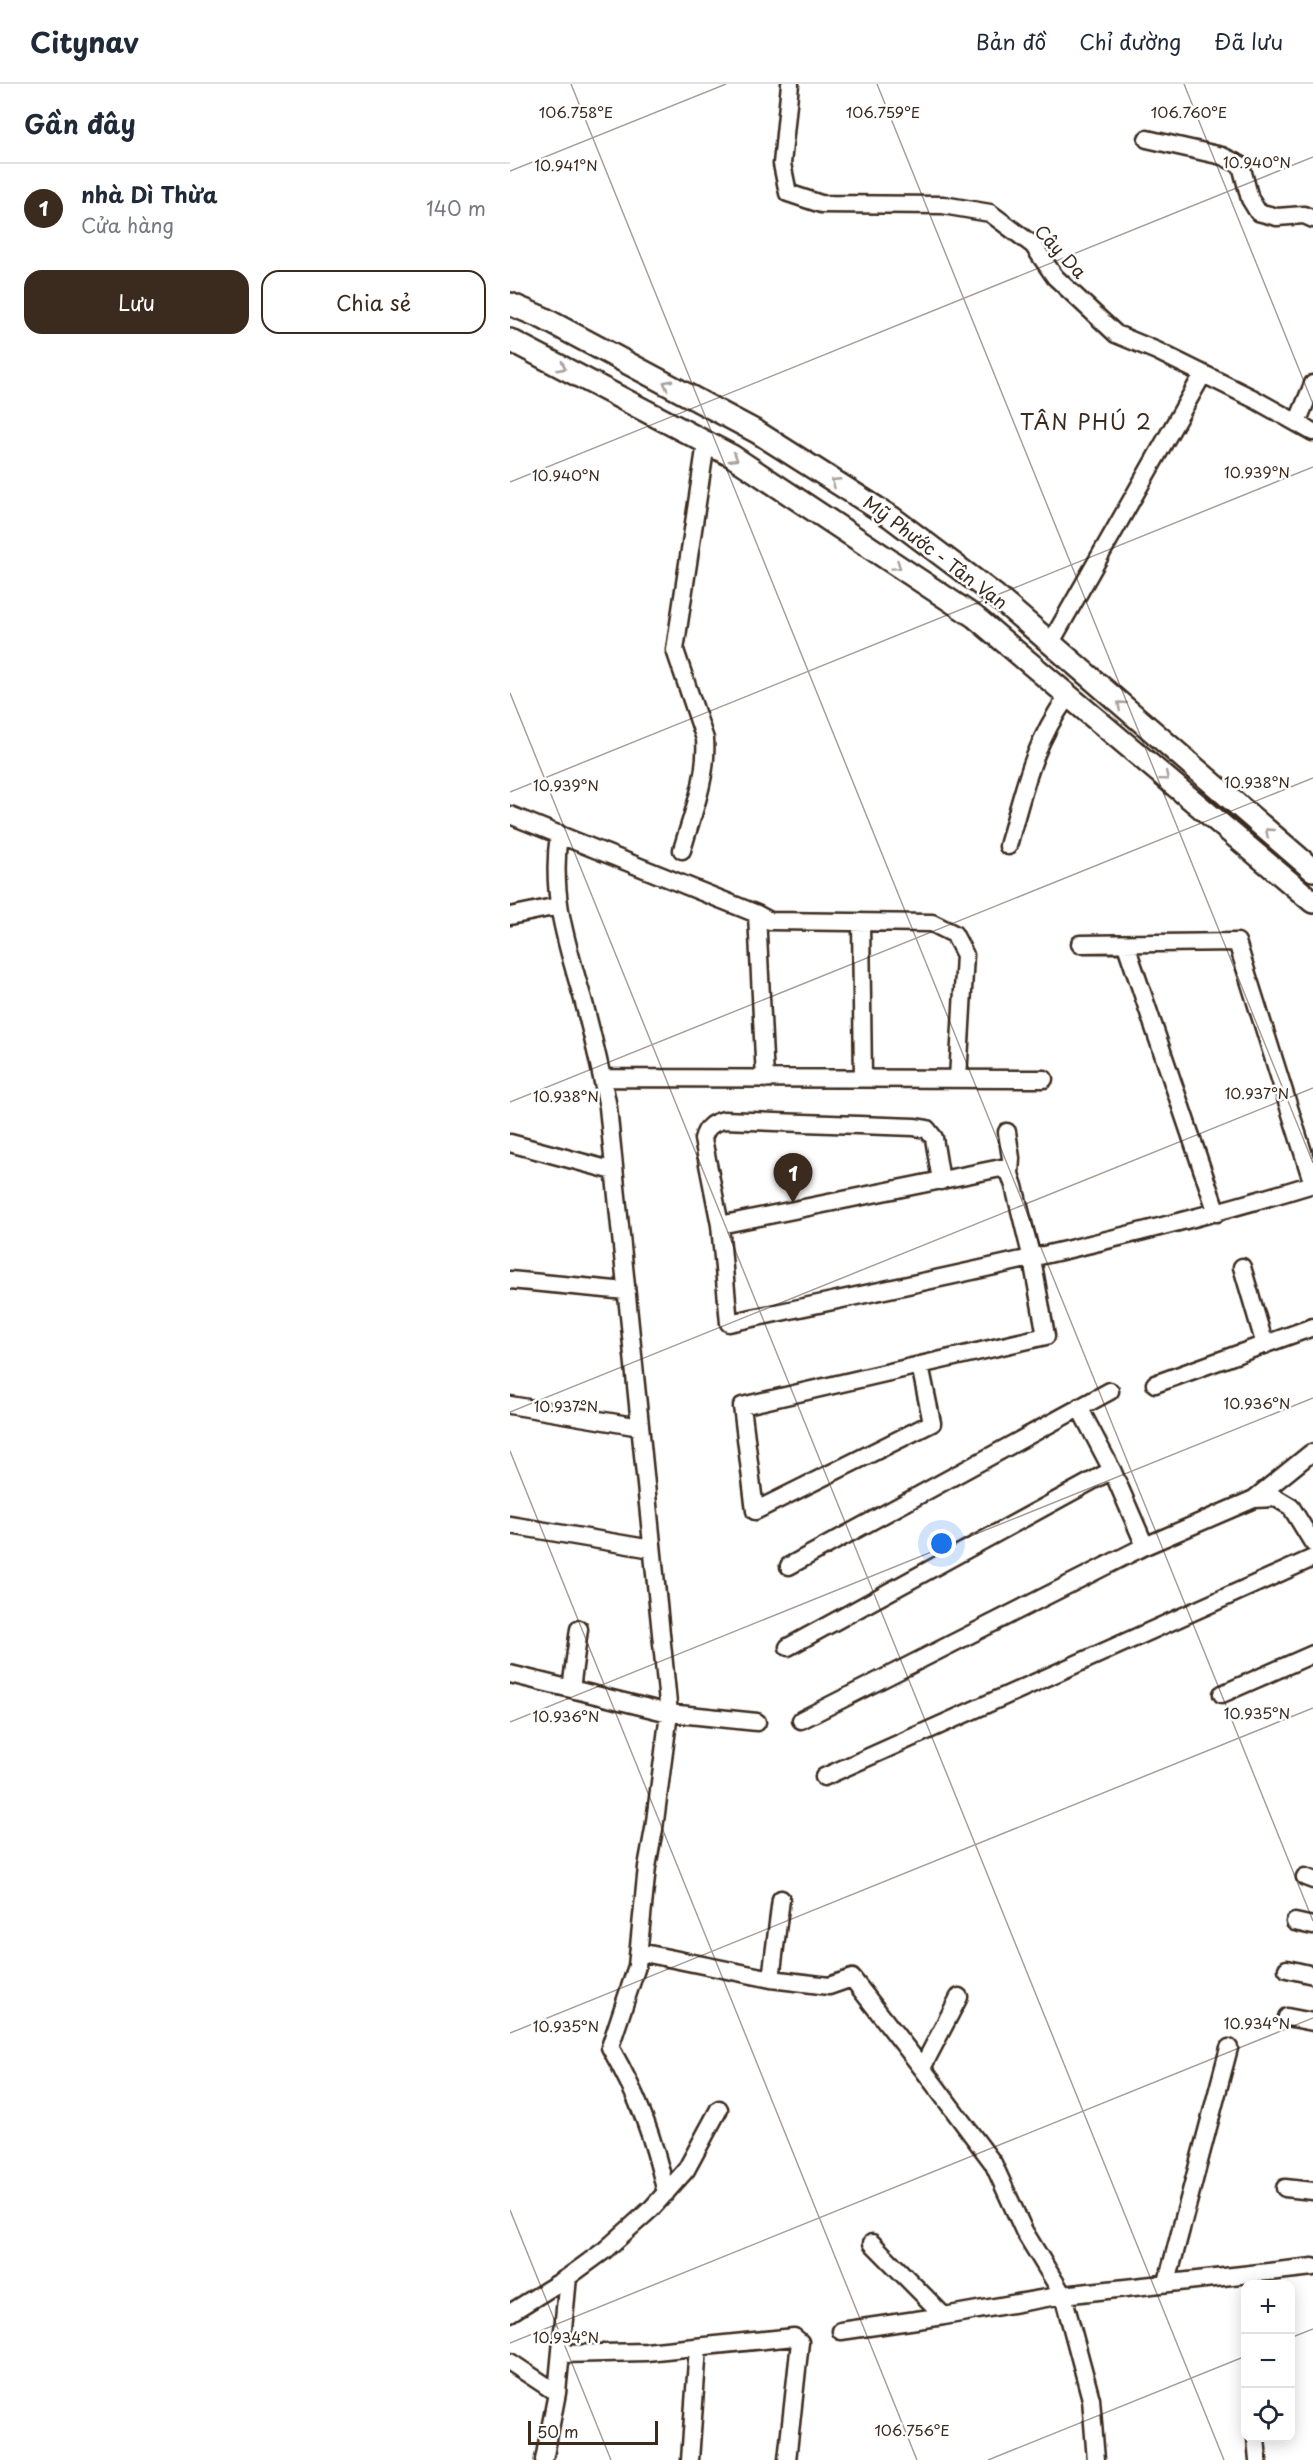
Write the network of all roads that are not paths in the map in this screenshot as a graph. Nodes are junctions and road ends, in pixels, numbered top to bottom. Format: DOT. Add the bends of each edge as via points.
graph roads {
  1 [pos="790,84"];
  2 [pos="1147,139"];
  3 [pos="1313,219"];
  4 [pos="510,304"];
  5 [pos="510,340"];
  6 [pos="1203,374"];
  7 [pos="1313,384"];
  8 [pos="1297,423"];
  9 [pos="1313,432"];
  10 [pos="706,443"];
  11 [pos="1050,644"];
  12 [pos="1068,696"];
  13 [pos="510,815"];
  14 [pos="559,834"];
  15 [pos="1008,846"];
  16 [pos="682,850"];
  17 [pos="1313,870"];
  18 [pos="1313,902"];
  19 [pos="558,906"];
  20 [pos="757,914"];
  21 [pos="510,916"];
  22 [pos="861,922"];
  23 [pos="1080,944"];
  24 [pos="1126,945"];
  25 [pos="602,1078"];
  26 [pos="958,1078"];
  27 [pos="765,1079"];
  28 [pos="863,1079"];
  29 [pos="1044,1079"];
  30 [pos="1007,1132"];
  31 [pos="510,1143"];
  32 [pos="614,1171"];
  33 [pos="1010,1174"];
  34 [pos="941,1181"];
  35 [pos="1313,1184"];
  36 [pos="1216,1213"];
  37 [pos="720,1225"];
  38 [pos="1032,1258"];
  39 [pos="1242,1268"];
  40 [pos="510,1280"];
  41 [pos="626,1291"];
  42 [pos="1313,1327"];
  43 [pos="1265,1345"];
  44 [pos="920,1365"];
  45 [pos="1155,1384"];
  46 [pos="1110,1391"];
  47 [pos="510,1405"];
  48 [pos="1079,1407"];
  49 [pos="640,1427"];
  50 [pos="1311,1453"];
  51 [pos="1112,1470"];
  52 [pos="1254,1499"];
  53 [pos="510,1525"];
  54 [pos="1313,1543"];
  55 [pos="1145,1546"];
  56 [pos="652,1549"];
  57 [pos="1313,1558"];
  58 [pos="789,1566"];
  59 [pos="579,1629"];
  60 [pos="788,1647"];
  61 [pos="1313,1654"];
  62 [pos="510,1674"];
  63 [pos="572,1689"];
  64 [pos="1222,1694"];
  65 [pos="669,1713"];
  66 [pos="801,1720"];
  67 [pos="757,1722"];
  68 [pos="824,1777"];
  69 [pos="781,1899"];
  70 [pos="1295,1922"];
  71 [pos="1313,1926"];
  72 [pos="639,1952"];
  73 [pos="1287,1969"];
  74 [pos="1313,1975"];
  75 [pos="771,1979"];
  76 [pos="959,1997"];
  77 [pos="1287,2017"];
  78 [pos="1313,2022"];
  79 [pos="1229,2048"];
  80 [pos="922,2068"];
  81 [pos="719,2109"];
  82 [pos="1285,2188"];
  83 [pos="1313,2191"];
  84 [pos="666,2193"];
  85 [pos="872,2243"];
  86 [pos="1313,2267"];
  87 [pos="568,2277"];
  88 [pos="1167,2282"];
  89 [pos="1063,2295"];
  90 [pos="510,2313"];
  91 [pos="944,2316"];
  92 [pos="841,2331"];
  93 [pos="698,2347"];
  94 [pos="561,2354"];
  95 [pos="510,2362"];
  96 [pos="557,2393"];
  97 [pos="1256,2442"];
  98 [pos="544,2460"];
  99 [pos="690,2460"];
  100 [pos="787,2460"];
  101 [pos="1096,2460"];
  102 [pos="1258,2460"];
  1 -- 6 [label="street, Cây Da" via="782,164 788,193 821,204 944,205 990,213 1032,245 1055,277 1116,334"];
  2 -- 3 [label="street" via="1222,156 1241,165 1258,212"];
  11 -- 4 [label="main road, Mỹ Phước - Tân Vạn, one-way" via="996,596 891,517 758,432"];
  5 -- 10 [label="main road, Mỹ Phước - Tân Vạn, one-way"];
  6 -- 8 [label="street, Cây Da"];
  6 -- 11 [label="street"];
  7 -- 8 [label="street"];
  8 -- 9 [label="street, Cây Da"];
  10 -- 12 [label="main road, Mỹ Phước - Tân Vạn, one-way" via="732,456 975,617"];
  10 -- 16 [label="street" via="675,650 705,739 706,754"];
  17 -- 11 [label="main road, Mỹ Phước - Tân Vạn, one-way"];
  12 -- 15 [label="street" via="1037,748"];
  12 -- 18 [label="main road, Mỹ Phước - Tân Vạn, one-way"];
  13 -- 14 [label="street"];
  14 -- 19 [label="street"];
  14 -- 20 [label="street"];
  19 -- 21 [label="street"];
  19 -- 25 [label="street"];
  20 -- 22 [label="street" via="770,921"];
  20 -- 27 [label="street"];
  22 -- 26 [label="street" via="932,923 954,934 965,955"];
  22 -- 28 [label="street"];
  23 -- 24 [label="street"];
  24 -- 35 [label="street" via="1237,942"];
  24 -- 36 [label="street"];
  25 -- 27 [label="street"];
  25 -- 32 [label="street"];
  26 -- 28 [label="street"];
  26 -- 29 [label="street"];
  27 -- 28 [label="street"];
  30 -- 33 [label="street"];
  31 -- 32 [label="street"];
  32 -- 41 [label="street"];
  33 -- 34 [label="street" via="1001,1168"];
  33 -- 38 [label="street"];
  34 -- 37 [label="street"];
  34 -- 37 [label="street" via="934,1138 927,1129 724,1120 709,1127 703,1139"];
  35 -- 36 [label="street"];
  36 -- 38 [label="street"];
  37 -- 38 [label="street" via="729,1323"];
  38 -- 44 [label="street" via="1046,1336"];
  39 -- 43 [label="street"];
  40 -- 41 [label="street"];
  41 -- 49 [label="street"];
  42 -- 43 [label="street"];
  43 -- 45 [label="street"];
  44 -- 44 [label="street" via="932,1424 755,1510 742,1406"];
  46 -- 48 [label="street"];
  47 -- 49 [label="street"];
  48 -- 51 [label="street"];
  48 -- 58 [label="street"];
  49 -- 56 [label="street"];
  50 -- 52 [label="street"];
  51 -- 55 [label="street"];
  51 -- 60 [label="street"];
  52 -- 54 [label="street" via="1276,1498 1291,1507"];
  52 -- 55 [label="street"];
  53 -- 56 [label="street"];
  55 -- 66 [label="street"];
  56 -- 65 [label="street"];
  57 -- 68 [label="street"];
  59 -- 63 [label="street"];
  61 -- 64 [label="street"];
  62 -- 63 [label="street"];
  63 -- 65 [label="street"];
  65 -- 67 [label="street"];
  65 -- 72 [label="street"];
  69 -- 75 [label="street"];
  70 -- 71 [label="street"];
  72 -- 75 [label="street"];
  72 -- 84 [label="street" via="631,1991 610,2047 646,2120"];
  73 -- 74 [label="street"];
  75 -- 80 [label="street" via="829,1986 852,1978"];
  76 -- 80 [label="street"];
  77 -- 78 [label="street"];
  79 -- 88 [label="street"];
  80 -- 89 [label="street" via="993,2163 1024,2231"];
  81 -- 84 [label="street" via="686,2170"];
  82 -- 83 [label="street"];
  84 -- 87 [label="street" via="618,2239"];
  85 -- 91 [label="street"];
  86 -- 88 [label="street"];
  87 -- 90 [label="street"];
  87 -- 94 [label="street"];
  88 -- 89 [label="street"];
  89 -- 91 [label="street"];
  89 -- 101 [label="street" via="1091,2399"];
  91 -- 92 [label="street"];
  93 -- 94 [label="street"];
  93 -- 99 [label="street"];
  93 -- 100 [label="street" via="789,2336 800,2342"];
  94 -- 96 [label="street"];
  95 -- 96 [label="street"];
  96 -- 98 [label="street"];
  97 -- 102 [label="street"];
}
